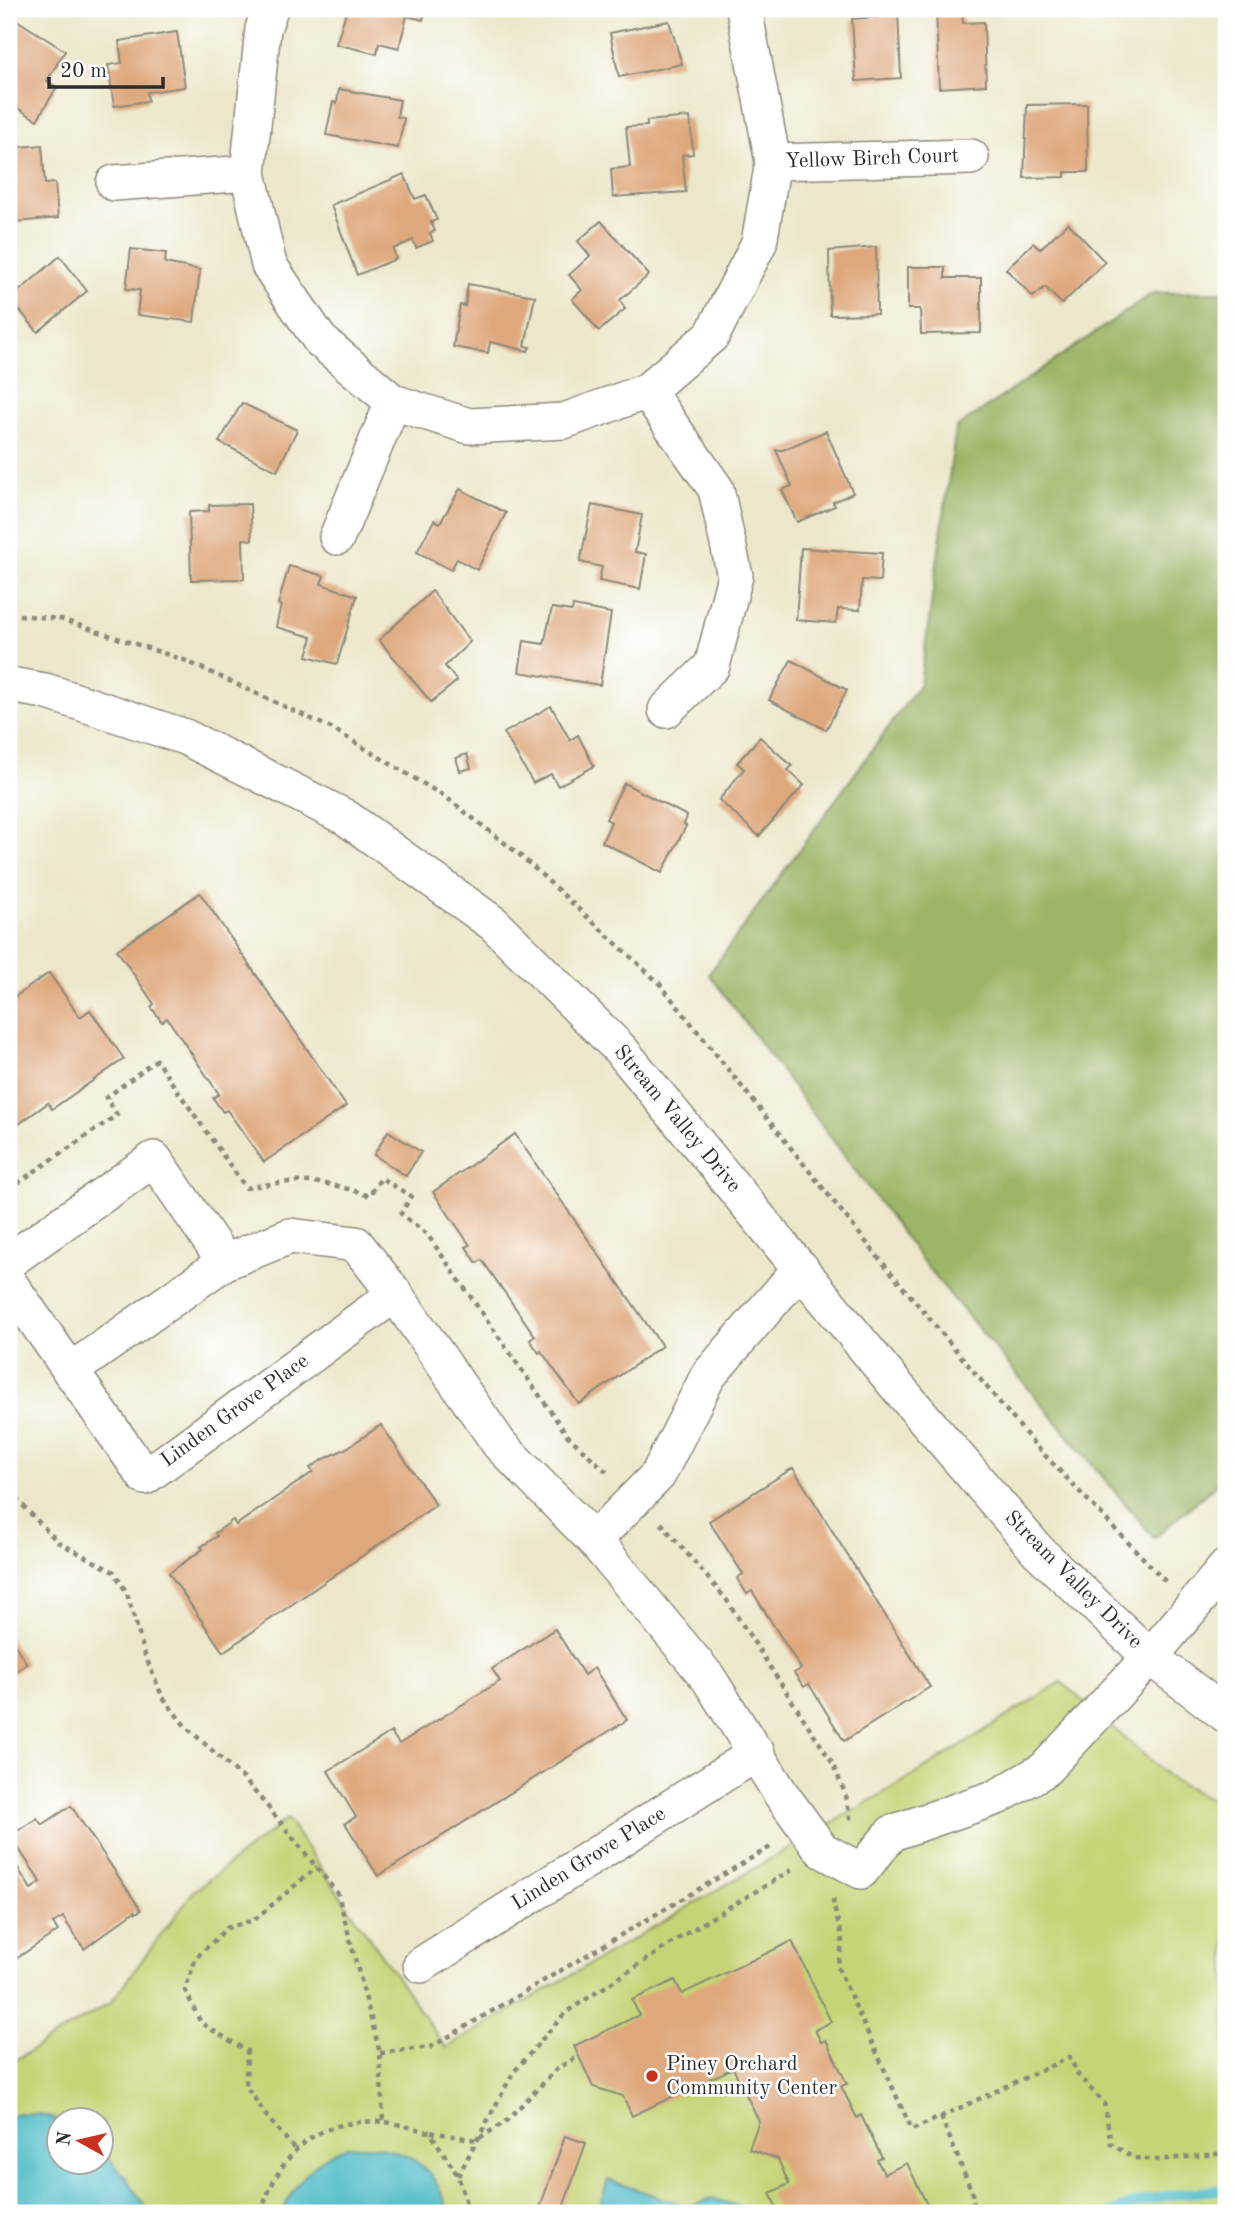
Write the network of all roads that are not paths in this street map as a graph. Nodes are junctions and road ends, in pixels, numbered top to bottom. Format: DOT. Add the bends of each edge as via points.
graph roads {
  1 [pos="270,9"];
  2 [pos="744,9"];
  3 [pos="971,157"];
  4 [pos="773,162"];
  5 [pos="248,173"];
  6 [pos="114,183"];
  7 [pos="647,391"];
  8 [pos="393,402"];
  9 [pos="337,537"];
  10 [pos="9,685"];
  11 [pos="666,710"];
  12 [pos="9,1261"];
  13 [pos="225,1262"];
  14 [pos="801,1268"];
  15 [pos="9,1283"];
  16 [pos="395,1294"];
  17 [pos="70,1371"];
  18 [pos="594,1540"];
  19 [pos="1226,1567"];
  20 [pos="1150,1657"];
  21 [pos="1226,1715"];
  22 [pos="757,1753"];
  23 [pos="421,1965"];
  1 -- 5 [label="street" via="263,29"];
  2 -- 4 [label="street"];
  3 -- 4 [label="street, Yellow Birch Court"];
  4 -- 7 [label="street" via="759,243 712,335"];
  5 -- 6 [label="street"];
  5 -- 8 [label="street" via="269,265 320,340"];
  7 -- 8 [label="street" via="565,421 469,426"];
  7 -- 11 [label="street" via="716,489 735,576 712,666"];
  8 -- 9 [label="street"];
  10 -- 14 [label="street, Stream Valley Drive" via="45,691 185,737 345,817 494,924 621,1050"];
  12 -- 13 [label="street" via="154,1159"];
  13 -- 16 [label="street" via="290,1236 356,1244"];
  13 -- 17 [label="street"];
  14 -- 18 [label="street" via="708,1376 658,1475"];
  14 -- 20 [label="street, Stream Valley Drive" via="1038,1551"];
  15 -- 17 [label="street, Linden Grove Place"];
  16 -- 17 [label="street, Linden Grove Place" via="145,1477"];
  16 -- 18 [label="street" via="500,1445"];
  18 -- 22 [label="street" via="709,1679"];
  19 -- 20 [label="street"];
  20 -- 21 [label="street, Stream Valley Drive"];
  20 -- 22 [label="street" via="1044,1770 997,1797 891,1833 861,1871 822,1850 780,1794"];
  22 -- 23 [label="street, Linden Grove Place"];
}
